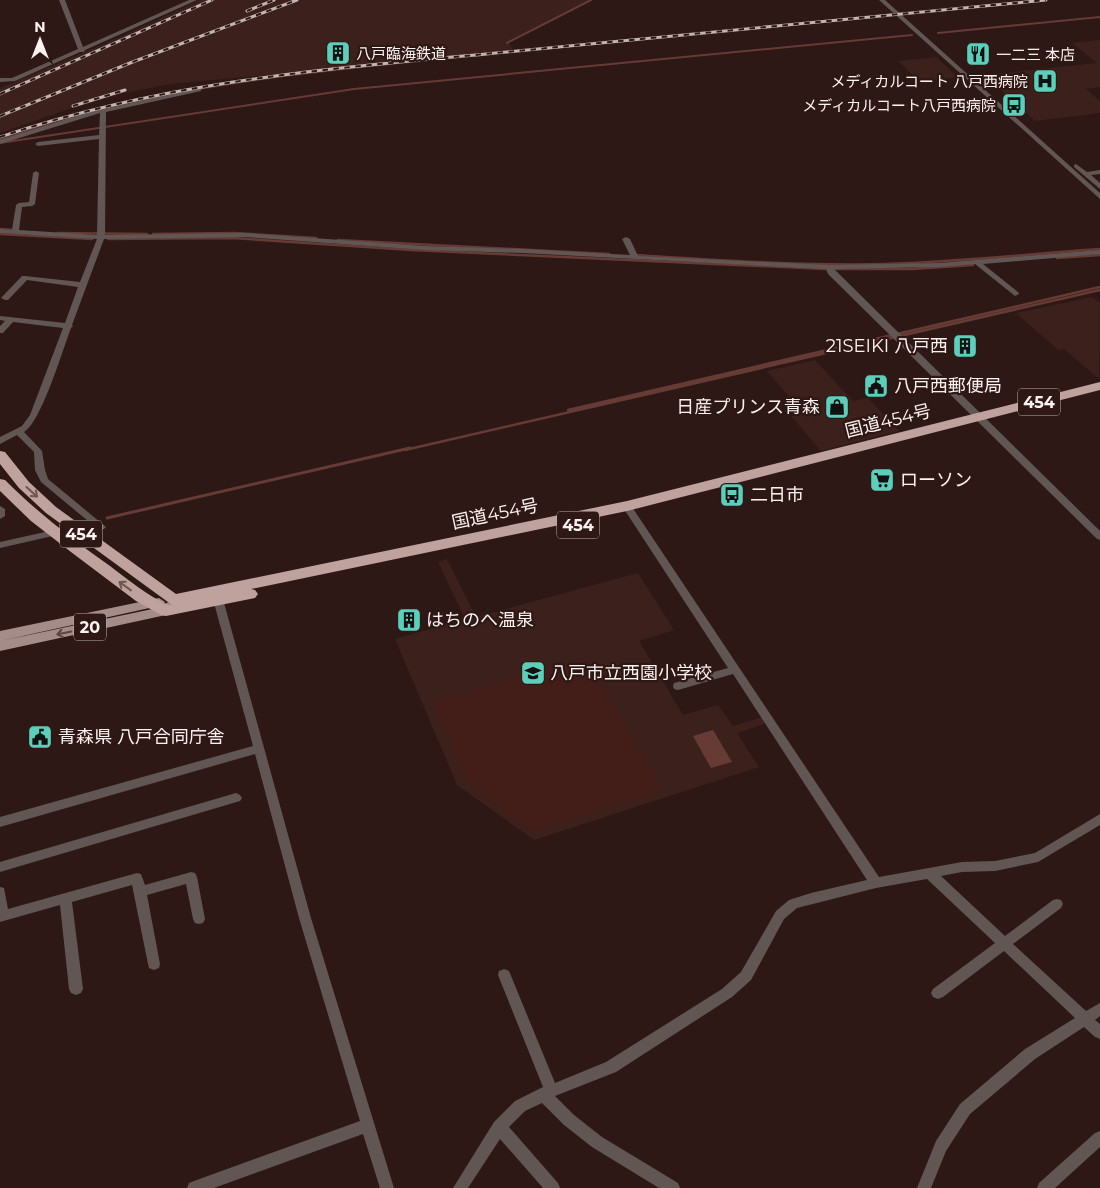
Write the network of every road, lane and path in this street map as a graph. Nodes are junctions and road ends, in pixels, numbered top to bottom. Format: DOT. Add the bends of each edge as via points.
graph roads {
  1 [pos="62,0"];
  2 [pos="194,0"];
  3 [pos="882,0"];
  4 [pos="892,0"];
  5 [pos="82,51"];
  6 [pos="0,80"];
  7 [pos="13,80"];
  8 [pos="0,86"];
  9 [pos="199,90"];
  10 [pos="103,110"];
  11 [pos="103,138"];
  12 [pos="0,142"];
  13 [pos="38,144"];
  14 [pos="1100,172"];
  15 [pos="36,173"];
  16 [pos="1084,174"];
  17 [pos="1100,187"];
  18 [pos="1100,197"];
  19 [pos="0,231"];
  20 [pos="15,232"];
  21 [pos="101,237"];
  22 [pos="626,239"];
  23 [pos="1100,252"];
  24 [pos="636,258"];
  25 [pos="977,262"];
  26 [pos="829,267"];
  27 [pos="82,285"];
  28 [pos="1015,294"];
  29 [pos="5,298"];
  30 [pos="0,318"];
  31 [pos="11,319"];
  32 [pos="69,326"];
  33 [pos="0,331"];
  34 [pos="1100,386"];
  35 [pos="1100,396"];
  36 [pos="982,421"];
  37 [pos="19,432"];
  38 [pos="0,441"];
  39 [pos="0,456"];
  40 [pos="0,483"];
  41 [pos="0,509"];
  42 [pos="630,510"];
  43 [pos="0,516"];
  44 [pos="54,533"];
  45 [pos="82,534"];
  46 [pos="1100,536"];
  47 [pos="0,545"];
  48 [pos="216,596"];
  49 [pos="152,604"];
  50 [pos="170,605"];
  51 [pos="0,636"];
  52 [pos="0,646"];
  53 [pos="734,670"];
  54 [pos="678,686"];
  55 [pos="258,749"];
  56 [pos="236,798"];
  57 [pos="1100,819"];
  58 [pos="0,822"];
  59 [pos="0,866"];
  60 [pos="928,873"];
  61 [pos="876,883"];
  62 [pos="0,892"];
  63 [pos="140,892"];
  64 [pos="65,899"];
  65 [pos="1057,904"];
  66 [pos="1,917"];
  67 [pos="199,919"];
  68 [pos="1005,945"];
  69 [pos="154,964"];
  70 [pos="504,974"];
  71 [pos="76,989"];
  72 [pos="938,993"];
  73 [pos="1100,1009"];
  74 [pos="1085,1019"];
  75 [pos="1100,1033"];
  76 [pos="547,1093"];
  77 [pos="369,1125"];
  78 [pos="499,1127"];
  79 [pos="1100,1138"];
  80 [pos="194,1188"];
  81 [pos="387,1188"];
  82 [pos="460,1188"];
  83 [pos="554,1188"];
  84 [pos="673,1188"];
  85 [pos="924,1188"];
  86 [pos="1044,1188"];
  1 -- 5 [label="street"];
  2 -- 5 [label="street"];
  3 -- 18 [label="street"];
  4 -- 16 [label="street"];
  5 -- 7 [label="street"];
  6 -- 7 [label="street"];
  7 -- 8 [label="street"];
  9 -- 10 [label="street"];
  10 -- 11 [label="street"];
  10 -- 12 [label="street"];
  11 -- 13 [label="street"];
  11 -- 21 [label="street"];
  14 -- 16 [label="street"];
  15 -- 20 [label="street" via="32,204 19,206"];
  16 -- 17 [label="street"];
  19 -- 20 [label="street"];
  20 -- 21 [label="street"];
  21 -- 24 [label="street" via="245,236"];
  21 -- 27 [label="street"];
  22 -- 24 [label="street"];
  23 -- 25 [label="street"];
  24 -- 26 [label="street"];
  25 -- 26 [label="street"];
  25 -- 28 [label="street"];
  26 -- 36 [label="street"];
  27 -- 29 [label="street" via="25,278"];
  27 -- 32 [label="street"];
  30 -- 31 [label="street"];
  31 -- 32 [label="street"];
  31 -- 33 [label="street"];
  32 -- 37 [label="street" via="34,415"];
  34 -- 36 [label="highway, 国道454号 / 454"];
  35 -- 36 [label="highway, 国道454号 / 454"];
  36 -- 42 [label="highway, 国道454号 / 454"];
  36 -- 46 [label="street"];
  37 -- 38 [label="street"];
  37 -- 45 [label="street" via="38,451 44,480 101,527"];
  39 -- 45 [label="highway, 454, one-way" via="24,485"];
  40 -- 44 [label="highway, 454" via="22,507"];
  41 -- 43 [label="street"];
  42 -- 48 [label="highway, 国道454号 / 454"];
  42 -- 53 [label="street"];
  44 -- 47 [label="street"];
  49 -- 44 [label="highway, 454, one-way"];
  45 -- 50 [label="highway, 454"];
  48 -- 50 [label="highway, 国道454号 / 454"];
  48 -- 55 [label="street"];
  49 -- 50 [label="highway, 454"];
  49 -- 51 [label="main road, 20"];
  50 -- 52 [label="main road, 20, one-way"];
  53 -- 54 [label="street"];
  53 -- 61 [label="street"];
  55 -- 58 [label="street"];
  55 -- 77 [label="street" via="305,918"];
  56 -- 59 [label="street"];
  57 -- 60 [label="street" via="1038,856 995,866"];
  60 -- 61 [label="street"];
  60 -- 68 [label="street"];
  61 -- 76 [label="street" via="793,904 780,916 746,976 722,997 611,1067"];
  62 -- 66 [label="street"];
  63 -- 64 [label="street" via="137,878"];
  63 -- 67 [label="street" via="191,877"];
  63 -- 69 [label="street"];
  64 -- 66 [label="street"];
  64 -- 71 [label="street"];
  65 -- 68 [label="street"];
  68 -- 72 [label="street"];
  68 -- 74 [label="street"];
  70 -- 76 [label="street"];
  73 -- 74 [label="street"];
  74 -- 75 [label="street"];
  74 -- 85 [label="street" via="1030,1054 965,1109 941,1146"];
  76 -- 78 [label="street" via="520,1106"];
  76 -- 84 [label="street" via="569,1120 598,1142"];
  77 -- 80 [label="street"];
  77 -- 81 [label="street"];
  78 -- 82 [label="street"];
  78 -- 83 [label="street"];
  79 -- 86 [label="street"];
}
